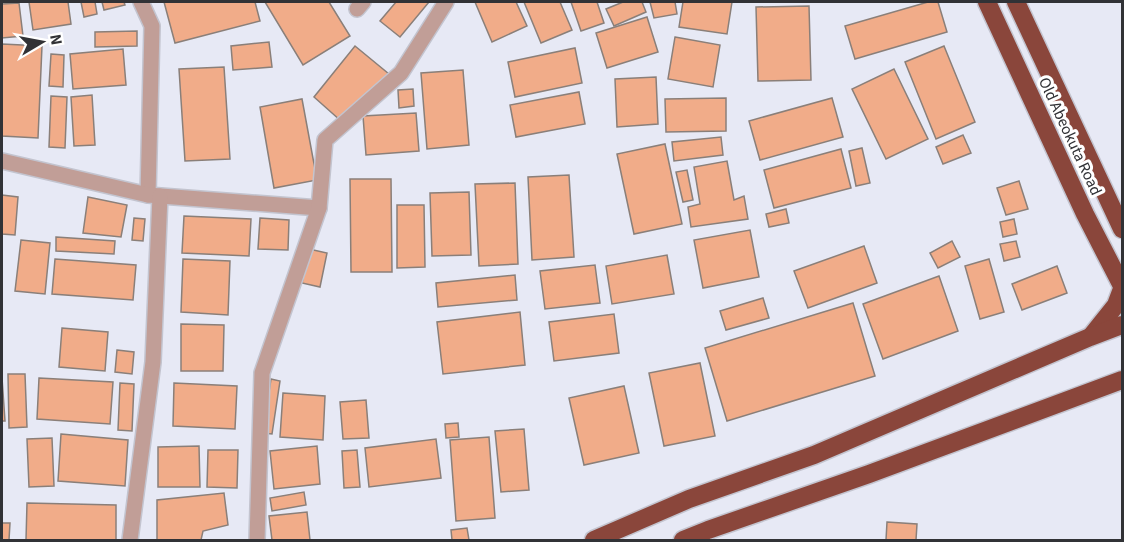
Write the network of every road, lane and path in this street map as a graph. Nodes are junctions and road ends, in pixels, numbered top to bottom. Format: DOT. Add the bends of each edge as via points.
graph roads {
  1 [pos="141,2"];
  2 [pos="446,2"];
  3 [pos="987,2"];
  4 [pos="1016,2"];
  5 [pos="2,161"];
  6 [pos="154,195"];
  7 [pos="319,208"];
  8 [pos="1122,229"];
  9 [pos="1122,288"];
  10 [pos="1122,325"];
  11 [pos="1090,337"];
  12 [pos="1122,380"];
  13 [pos="130,540"];
  14 [pos="257,540"];
  15 [pos="594,540"];
  16 [pos="683,540"];
  1 -- 6 [label="street" via="152,26"];
  2 -- 7 [label="street" via="401,73 325,140"];
  3 -- 9 [label="highway, Old Abeokuta Road"];
  4 -- 8 [label="highway, Old Abeokuta Road"];
  5 -- 6 [label="street"];
  6 -- 7 [label="street"];
  6 -- 13 [label="street" via="153,362"];
  7 -- 14 [label="street" via="262,373"];
  9 -- 11 [label="highway" via="1116,305"];
  10 -- 11 [label="highway"];
  11 -- 15 [label="highway" via="814,455 689,499"];
  12 -- 16 [label="highway"];
}
